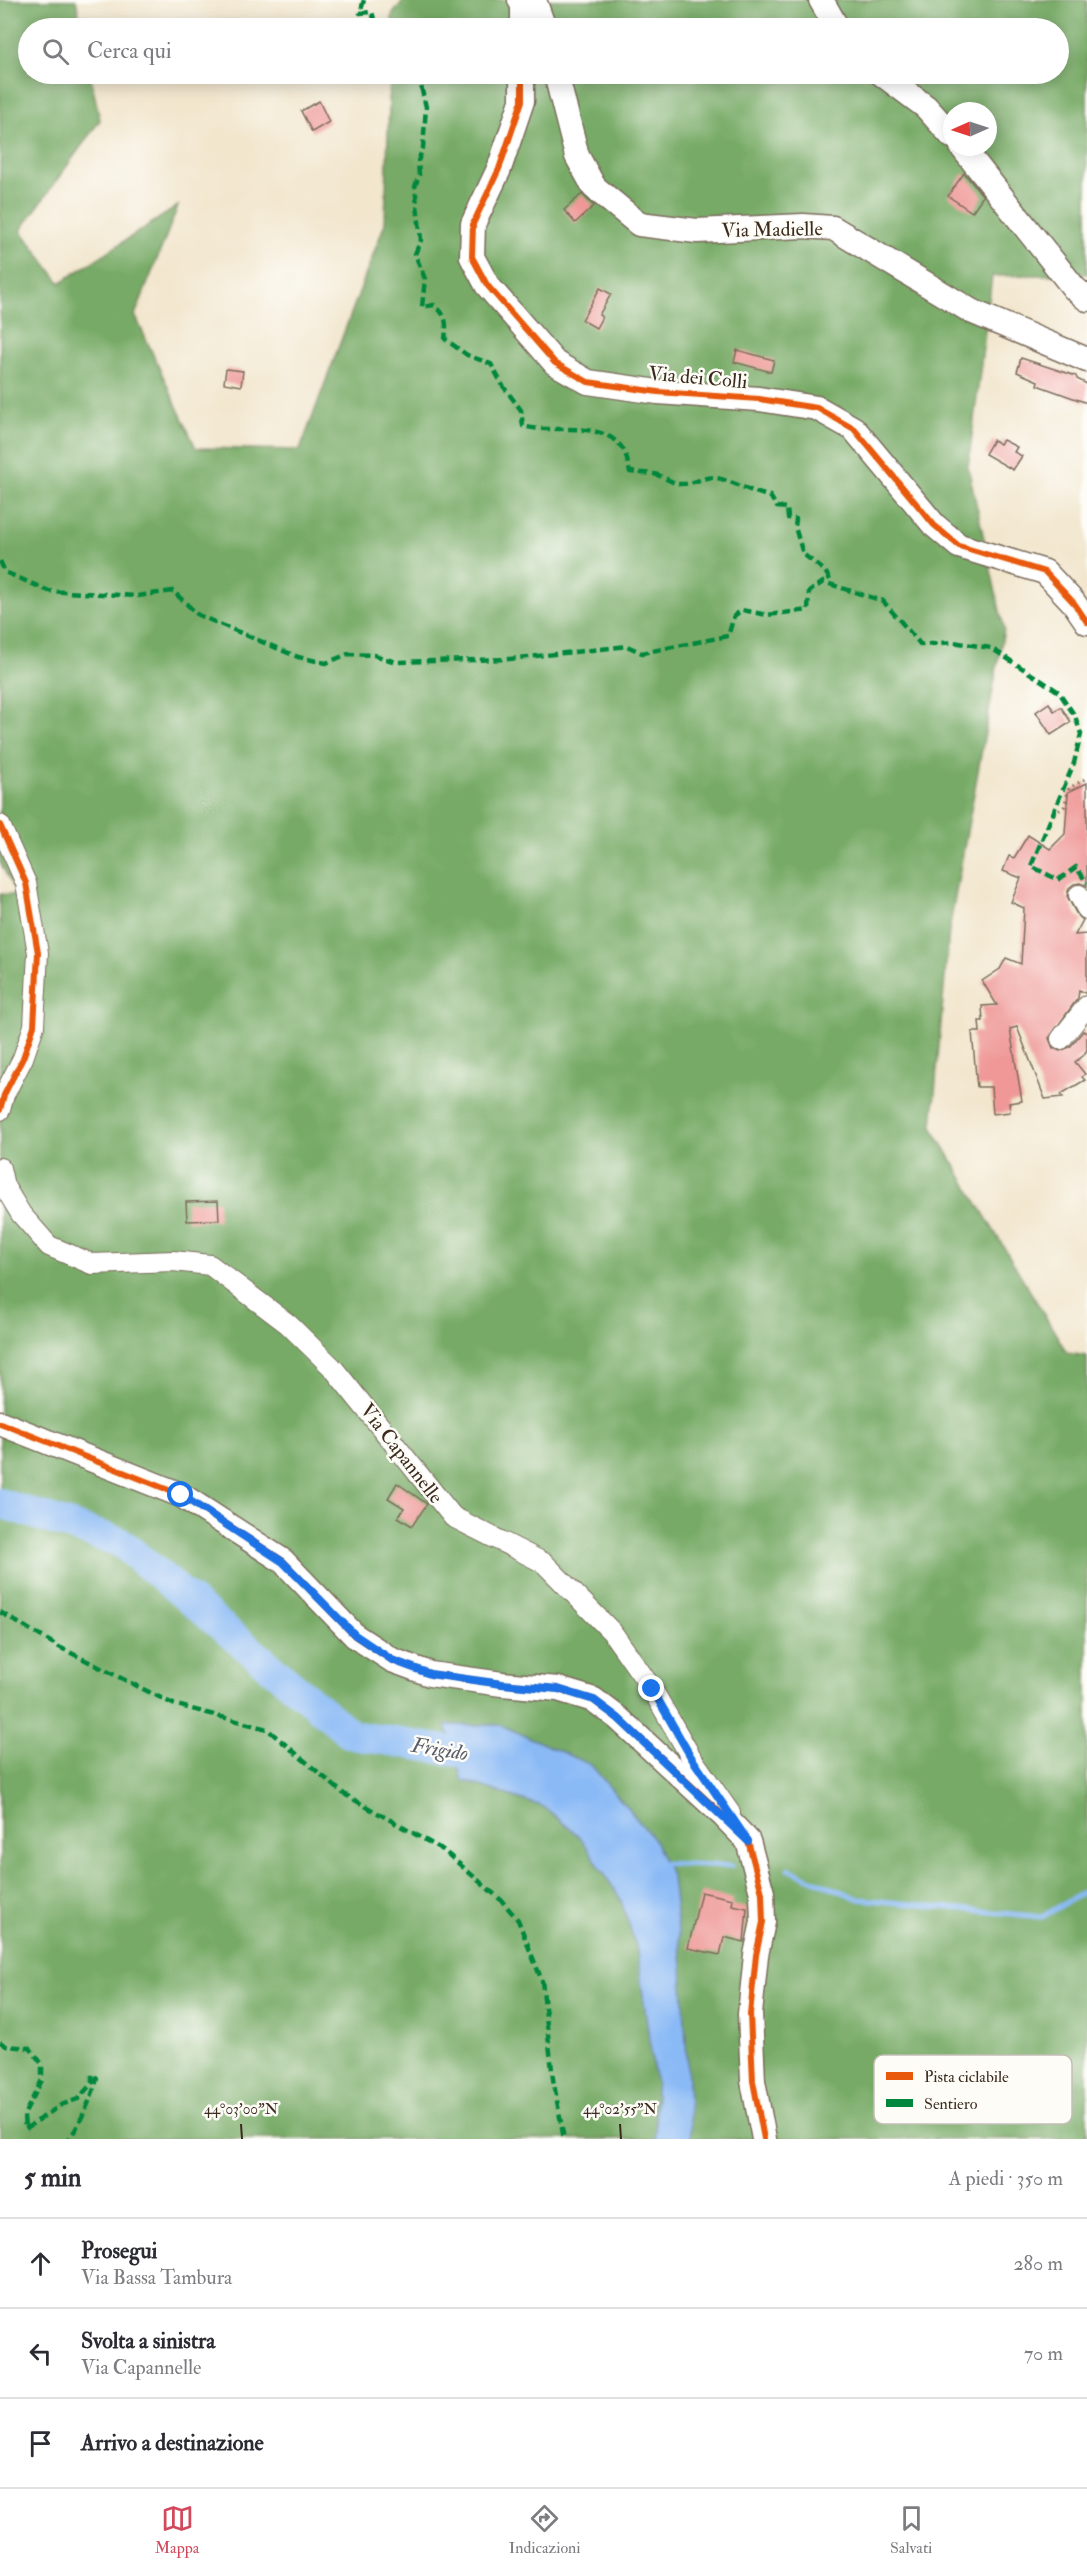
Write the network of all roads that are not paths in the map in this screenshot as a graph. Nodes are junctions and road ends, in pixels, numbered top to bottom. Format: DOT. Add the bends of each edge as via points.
graph roads {
  1 [pos="520,0"];
  2 [pos="534,0"];
  3 [pos="821,0"];
  4 [pos="523,18"];
  5 [pos="540,18"];
  6 [pos="831,18"];
  7 [pos="522,84"];
  8 [pos="559,84"];
  9 [pos="895,84"];
  10 [pos="943,126"];
  11 [pos="969,156"];
  12 [pos="1087,299"];
  13 [pos="1087,360"];
  14 [pos="1087,622"];
  15 [pos="0,825"];
  16 [pos="1087,1006"];
  17 [pos="1061,1039"];
  18 [pos="0,1110"];
  19 [pos="0,1168"];
  20 [pos="0,1423"];
  21 [pos="748,1841"];
  22 [pos="764,2139"];
  1 -- 4 [label="street"];
  2 -- 5 [label="street"];
  3 -- 6 [label="street"];
  7 -- 14 [label="street, Via dei Colli" via="522,101 499,169 473,224 472,257 487,285 555,363 588,382 817,408 854,429 934,525 959,546 1045,572"];
  8 -- 13 [label="street, Via Madielle" via="578,156 594,187 639,224 697,231 833,228 970,311"];
  9 -- 10 [label="street"];
  11 -- 12 [label="street" via="1074,288"];
  15 -- 18 [label="street" via="26,883 39,953 34,1026"];
  16 -- 17 [label="street"];
  19 -- 21 [label="street, Via Capannelle" via="4,1186 21,1214 49,1246 92,1264 173,1261 210,1265 288,1324 348,1386 453,1517 544,1563 612,1632"];
  20 -- 21 [label="street" via="181,1495 283,1562 355,1635 392,1660 430,1674 558,1689 594,1700"];
  21 -- 22 [label="street" via="762,1893 763,1922 750,2014 753,2081"];
}
